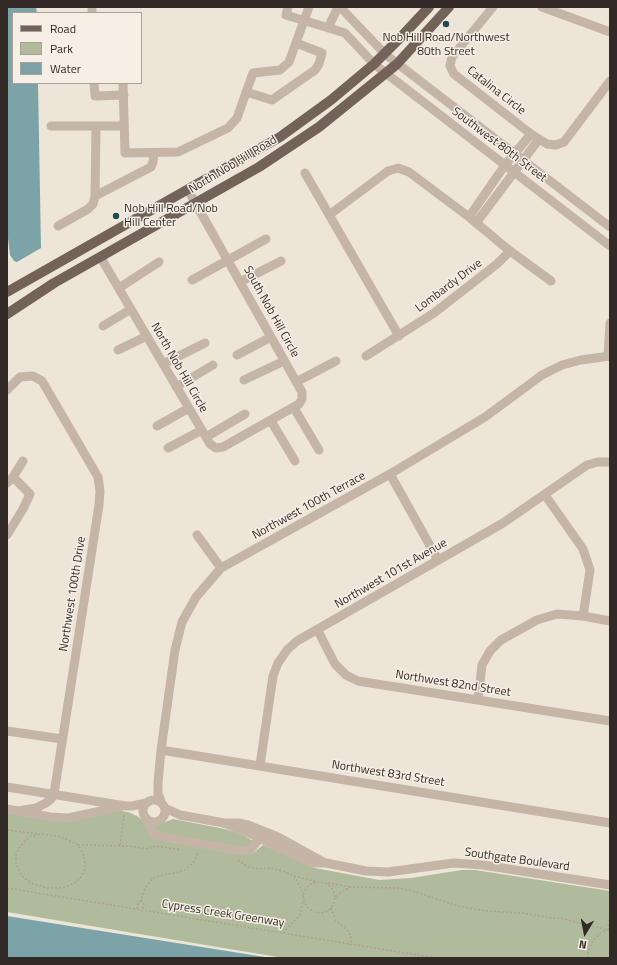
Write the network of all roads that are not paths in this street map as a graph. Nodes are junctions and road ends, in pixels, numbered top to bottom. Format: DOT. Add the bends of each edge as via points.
graph roads {
  1 [pos="288,7"];
  2 [pos="309,7"];
  3 [pos="339,7"];
  4 [pos="429,7"];
  5 [pos="449,7"];
  6 [pos="493,7"];
  7 [pos="542,7"];
  8 [pos="304,20"];
  9 [pos="328,28"];
  10 [pos="610,32"];
  11 [pos="296,43"];
  12 [pos="385,54"];
  13 [pos="374,64"];
  14 [pos="397,64"];
  15 [pos="386,74"];
  16 [pos="610,82"];
  17 [pos="94,84"];
  18 [pos="124,84"];
  19 [pos="246,92"];
  20 [pos="124,95"];
  21 [pos="51,126"];
  22 [pos="96,126"];
  23 [pos="124,126"];
  24 [pos="535,136"];
  25 [pos="154,153"];
  26 [pos="515,154"];
  27 [pos="523,160"];
  28 [pos="505,165"];
  29 [pos="514,172"];
  30 [pos="305,173"];
  31 [pos="188,190"];
  32 [pos="95,196"];
  33 [pos="484,196"];
  34 [pos="492,202"];
  35 [pos="196,203"];
  36 [pos="329,215"];
  37 [pos="473,220"];
  38 [pos="58,226"];
  39 [pos="610,227"];
  40 [pos="266,239"];
  41 [pos="610,246"];
  42 [pos="510,251"];
  43 [pos="101,258"];
  44 [pos="228,260"];
  45 [pos="281,261"];
  46 [pos="159,262"];
  47 [pos="192,280"];
  48 [pos="551,281"];
  49 [pos="240,282"];
  50 [pos="119,288"];
  51 [pos="7,292"];
  52 [pos="131,309"];
  53 [pos="7,314"];
  54 [pos="610,323"];
  55 [pos="103,326"];
  56 [pos="147,336"];
  57 [pos="399,336"];
  58 [pos="271,337"];
  59 [pos="205,343"];
  60 [pos="118,350"];
  61 [pos="237,355"];
  62 [pos="366,356"];
  63 [pos="609,356"];
  64 [pos="284,361"];
  65 [pos="336,361"];
  66 [pos="164,364"];
  67 [pos="213,365"];
  68 [pos="244,380"];
  69 [pos="296,382"];
  70 [pos="176,386"];
  71 [pos="7,390"];
  72 [pos="189,408"];
  73 [pos="294,408"];
  74 [pos="245,414"];
  75 [pos="271,421"];
  76 [pos="156,426"];
  77 [pos="204,434"];
  78 [pos="168,448"];
  79 [pos="319,450"];
  80 [pos="24,461"];
  81 [pos="295,461"];
  82 [pos="610,462"];
  83 [pos="390,474"];
  84 [pos="10,480"];
  85 [pos="545,495"];
  86 [pos="7,535"];
  87 [pos="197,535"];
  88 [pos="438,560"];
  89 [pos="221,568"];
  90 [pos="583,616"];
  91 [pos="610,621"];
  92 [pos="318,631"];
  93 [pos="478,700"];
  94 [pos="610,721"];
  95 [pos="7,731"];
  96 [pos="62,739"];
  97 [pos="161,750"];
  98 [pos="260,765"];
  99 [pos="7,787"];
  100 [pos="54,794"];
  101 [pos="156,803"];
  102 [pos="127,808"];
  103 [pos="7,809"];
  104 [pos="18,811"];
  105 [pos="144,815"];
  106 [pos="180,815"];
  107 [pos="159,820"];
  108 [pos="224,823"];
  109 [pos="610,823"];
  110 [pos="152,830"];
  111 [pos="260,838"];
  112 [pos="326,863"];
  113 [pos="610,885"];
  1 -- 8 [label="street, Southwest 80th Street" via="286,15"];
  2 -- 8 [label="street"];
  3 -- 9 [label="street"];
  3 -- 12 [label="street, Southwest 80th Street"];
  4 -- 12 [label="main road, North Nob Hill Road"];
  5 -- 14 [label="main road, North Nob Hill Road"];
  6 -- 24 [label="street, Catalina Circle" via="452,57 450,66 454,74"];
  7 -- 10 [label="street"];
  8 -- 9 [label="street, Southwest 80th Street"];
  8 -- 11 [label="street"];
  9 -- 13 [label="street, Southwest 80th Street" via="345,33"];
  11 -- 19 [label="street" via="289,62 280,70 253,73"];
  11 -- 19 [label="street" via="322,54 315,70 272,100"];
  12 -- 13 [label="main road, North Nob Hill Road"];
  12 -- 14 [label="street, Southwest 80th Street"];
  13 -- 15 [label="street, Southwest 80th Street"];
  13 -- 31 [label="main road, North Nob Hill Road" via="331,100 280,137"];
  14 -- 15 [label="main road, North Nob Hill Road"];
  14 -- 26 [label="street, Southwest 80th Street"];
  15 -- 28 [label="street, Southwest 80th Street"];
  15 -- 35 [label="main road, North Nob Hill Road" via="319,127 259,168"];
  16 -- 24 [label="street, Catalina Circle" via="564,142 556,145 547,144"];
  17 -- 20 [label="street" via="95,96"];
  18 -- 20 [label="street"];
  19 -- 25 [label="street" via="237,118 228,128 178,152"];
  20 -- 23 [label="street"];
  21 -- 22 [label="street"];
  22 -- 23 [label="street"];
  22 -- 32 [label="street"];
  23 -- 25 [label="street" via="125,153"];
  24 -- 26 [label="street"];
  24 -- 27 [label="street"];
  25 -- 32 [label="street" via="151,167"];
  26 -- 27 [label="street, Southwest 80th Street"];
  26 -- 28 [label="street"];
  27 -- 29 [label="street"];
  27 -- 39 [label="street, Southwest 80th Street"];
  28 -- 29 [label="street, Southwest 80th Street"];
  28 -- 33 [label="street"];
  29 -- 34 [label="street"];
  29 -- 41 [label="street, Southwest 80th Street"];
  30 -- 36 [label="street"];
  31 -- 35 [label="street, South Nob Hill Circle"];
  31 -- 51 [label="main road, North Nob Hill Road"];
  32 -- 38 [label="street" via="93,204 88,209"];
  33 -- 34 [label="street"];
  33 -- 37 [label="street" via="473,202"];
  34 -- 37 [label="street"];
  35 -- 43 [label="main road, North Nob Hill Road"];
  35 -- 44 [label="street, South Nob Hill Circle"];
  36 -- 37 [label="street" via="388,171 398,168 409,172"];
  36 -- 57 [label="street"];
  37 -- 42 [label="street"];
  40 -- 44 [label="street"];
  42 -- 48 [label="street"];
  42 -- 57 [label="street, Lombardy Drive" via="434,313"];
  43 -- 50 [label="street, North Nob Hill Circle"];
  43 -- 53 [label="main road, North Nob Hill Road" via="54,283"];
  44 -- 47 [label="street"];
  44 -- 49 [label="street, South Nob Hill Circle"];
  45 -- 49 [label="street"];
  46 -- 50 [label="street"];
  49 -- 58 [label="street, South Nob Hill Circle"];
  50 -- 52 [label="street, North Nob Hill Circle"];
  52 -- 55 [label="street"];
  52 -- 56 [label="street, North Nob Hill Circle"];
  54 -- 63 [label="street"];
  56 -- 60 [label="street"];
  56 -- 66 [label="street, North Nob Hill Circle"];
  57 -- 62 [label="street, Lombardy Drive"];
  58 -- 61 [label="street"];
  58 -- 64 [label="street, South Nob Hill Circle"];
  59 -- 66 [label="street"];
  63 -- 83 [label="street, Northwest 100th Terrace" via="562,365 542,375 485,417"];
  64 -- 68 [label="street"];
  64 -- 69 [label="street, South Nob Hill Circle"];
  65 -- 69 [label="street"];
  66 -- 70 [label="street, North Nob Hill Circle"];
  67 -- 70 [label="street"];
  69 -- 73 [label="street, South Nob Hill Circle" via="302,392 302,399"];
  70 -- 72 [label="street, North Nob Hill Circle"];
  71 -- 96 [label="street, Northwest 100th Drive" via="20,378 33,376 42,381 98,477 99,506"];
  72 -- 76 [label="street"];
  72 -- 77 [label="street, North Nob Hill Circle"];
  73 -- 75 [label="street"];
  73 -- 79 [label="street"];
  74 -- 77 [label="street"];
  75 -- 77 [label="street, North Nob Hill Circle" via="223,447 216,448 210,444"];
  75 -- 81 [label="street"];
  77 -- 78 [label="street"];
  80 -- 84 [label="street"];
  82 -- 85 [label="street, Northwest 101st Avenue" via="587,465"];
  83 -- 88 [label="street"];
  83 -- 89 [label="street, Northwest 100th Terrace"];
  84 -- 86 [label="street" via="30,494"];
  85 -- 88 [label="street, Northwest 101st Avenue" via="503,523"];
  85 -- 90 [label="street" via="583,549 590,570"];
  87 -- 89 [label="street"];
  88 -- 92 [label="street, Northwest 101st Avenue"];
  89 -- 97 [label="street, Northwest 100th Terrace" via="196,597 182,622 175,650"];
  90 -- 91 [label="street"];
  90 -- 93 [label="street" via="557,614 537,620 501,640 482,665"];
  92 -- 93 [label="street, Northwest 82nd Street" via="335,664 346,675 358,681"];
  92 -- 98 [label="street, Northwest 101st Avenue" via="297,641 278,663 273,676"];
  93 -- 94 [label="street, Northwest 82nd Street"];
  95 -- 96 [label="street"];
  96 -- 100 [label="street, Northwest 100th Drive"];
  97 -- 98 [label="street, Northwest 83rd Street"];
  97 -- 101 [label="street, Northwest 100th Terrace"];
  98 -- 109 [label="street, Northwest 83rd Street"];
  99 -- 100 [label="street"];
  100 -- 102 [label="street"];
  100 -- 104 [label="street" via="46,804"];
  101 -- 102 [label="street"];
  101 -- 105 [label="street" via="144,805"];
  101 -- 106 [label="street, Southgate Boulevard"];
  101 -- 107 [label="street" via="165,814"];
  102 -- 104 [label="street" via="68,818"];
  102 -- 105 [label="street"];
  103 -- 104 [label="street"];
  105 -- 107 [label="street" via="148,821"];
  105 -- 110 [label="street"];
  106 -- 107 [label="street, Southgate Boulevard"];
  106 -- 108 [label="street, Southgate Boulevard"];
  107 -- 110 [label="street"];
  108 -- 111 [label="street, Southgate Boulevard"];
  108 -- 112 [label="street, Southgate Boulevard" via="239,823 264,831"];
  110 -- 111 [label="street" via="154,835 242,851 250,850"];
  111 -- 112 [label="street, Southgate Boulevard" via="304,860"];
  112 -- 113 [label="street, Southgate Boulevard" via="388,872 454,864 483,864"];
}
